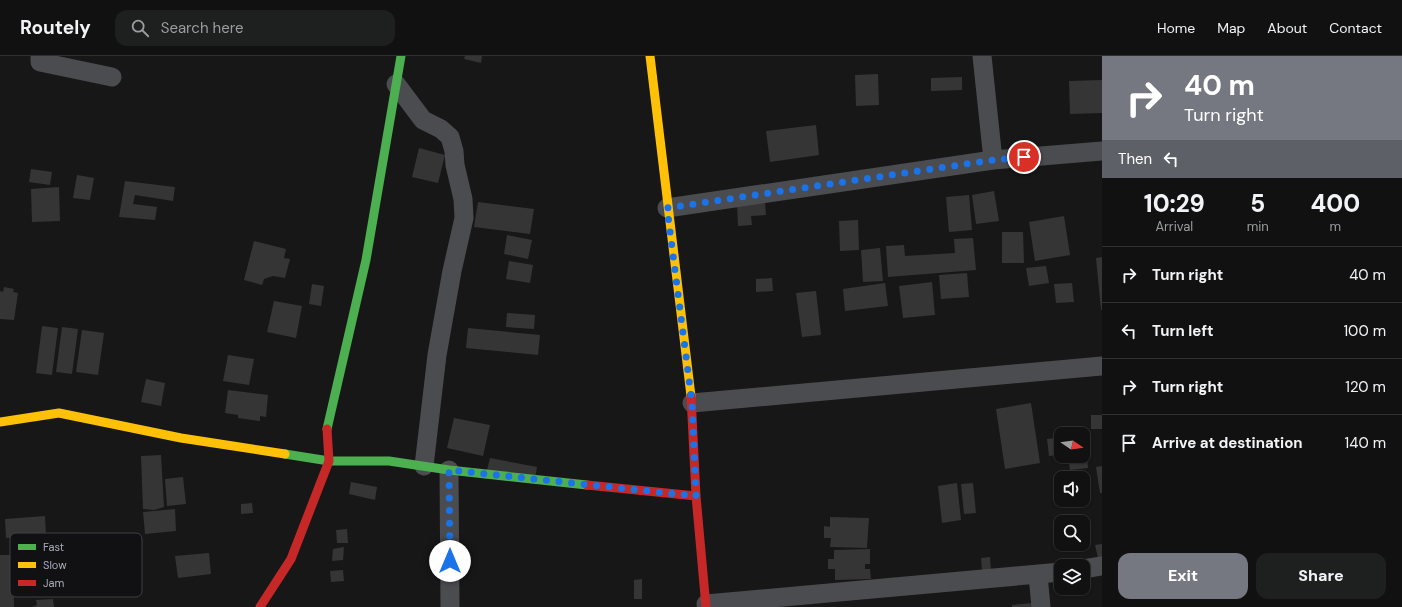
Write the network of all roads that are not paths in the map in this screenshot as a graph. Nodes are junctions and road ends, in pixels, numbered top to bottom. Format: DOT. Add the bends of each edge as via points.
graph roads {
  1 [pos="40,56"];
  2 [pos="400,56"];
  3 [pos="650,56"];
  4 [pos="982,56"];
  5 [pos="112,77"];
  6 [pos="396,84"];
  7 [pos="1102,151"];
  8 [pos="993,160"];
  9 [pos="667,208"];
  10 [pos="1102,366"];
  11 [pos="692,403"];
  12 [pos="0,422"];
  13 [pos="329,461"];
  14 [pos="424,466"];
  15 [pos="449,470"];
  16 [pos="696,496"];
  17 [pos="1102,566"];
  18 [pos="1090,567"];
  19 [pos="1054,573"];
  20 [pos="1038,575"];
  21 [pos="706,606"];
  22 [pos="260,607"];
  23 [pos="450,607"];
  24 [pos="1041,607"];
  1 -- 5 [label="street" via="40,62"];
  2 -- 6 [label="street"];
  3 -- 9 [label="street"];
  4 -- 8 [label="street"];
  6 -- 13 [label="street" via="366,260 327,425"];
  6 -- 14 [label="street" via="422,120 437,126 450,138 463,199 464,218 437,355"];
  7 -- 8 [label="street"];
  8 -- 9 [label="street"];
  9 -- 11 [label="street"];
  10 -- 11 [label="street"];
  11 -- 16 [label="street"];
  12 -- 13 [label="street" via="59,413 181,438"];
  13 -- 14 [label="street" via="389,461"];
  13 -- 22 [label="street" via="291,559"];
  14 -- 15 [label="street"];
  15 -- 16 [label="street"];
  15 -- 23 [label="street"];
  16 -- 21 [label="street"];
  17 -- 18 [label="street"];
  19 -- 20 [label="street"];
  20 -- 21 [label="street"];
  20 -- 24 [label="street"];
}
